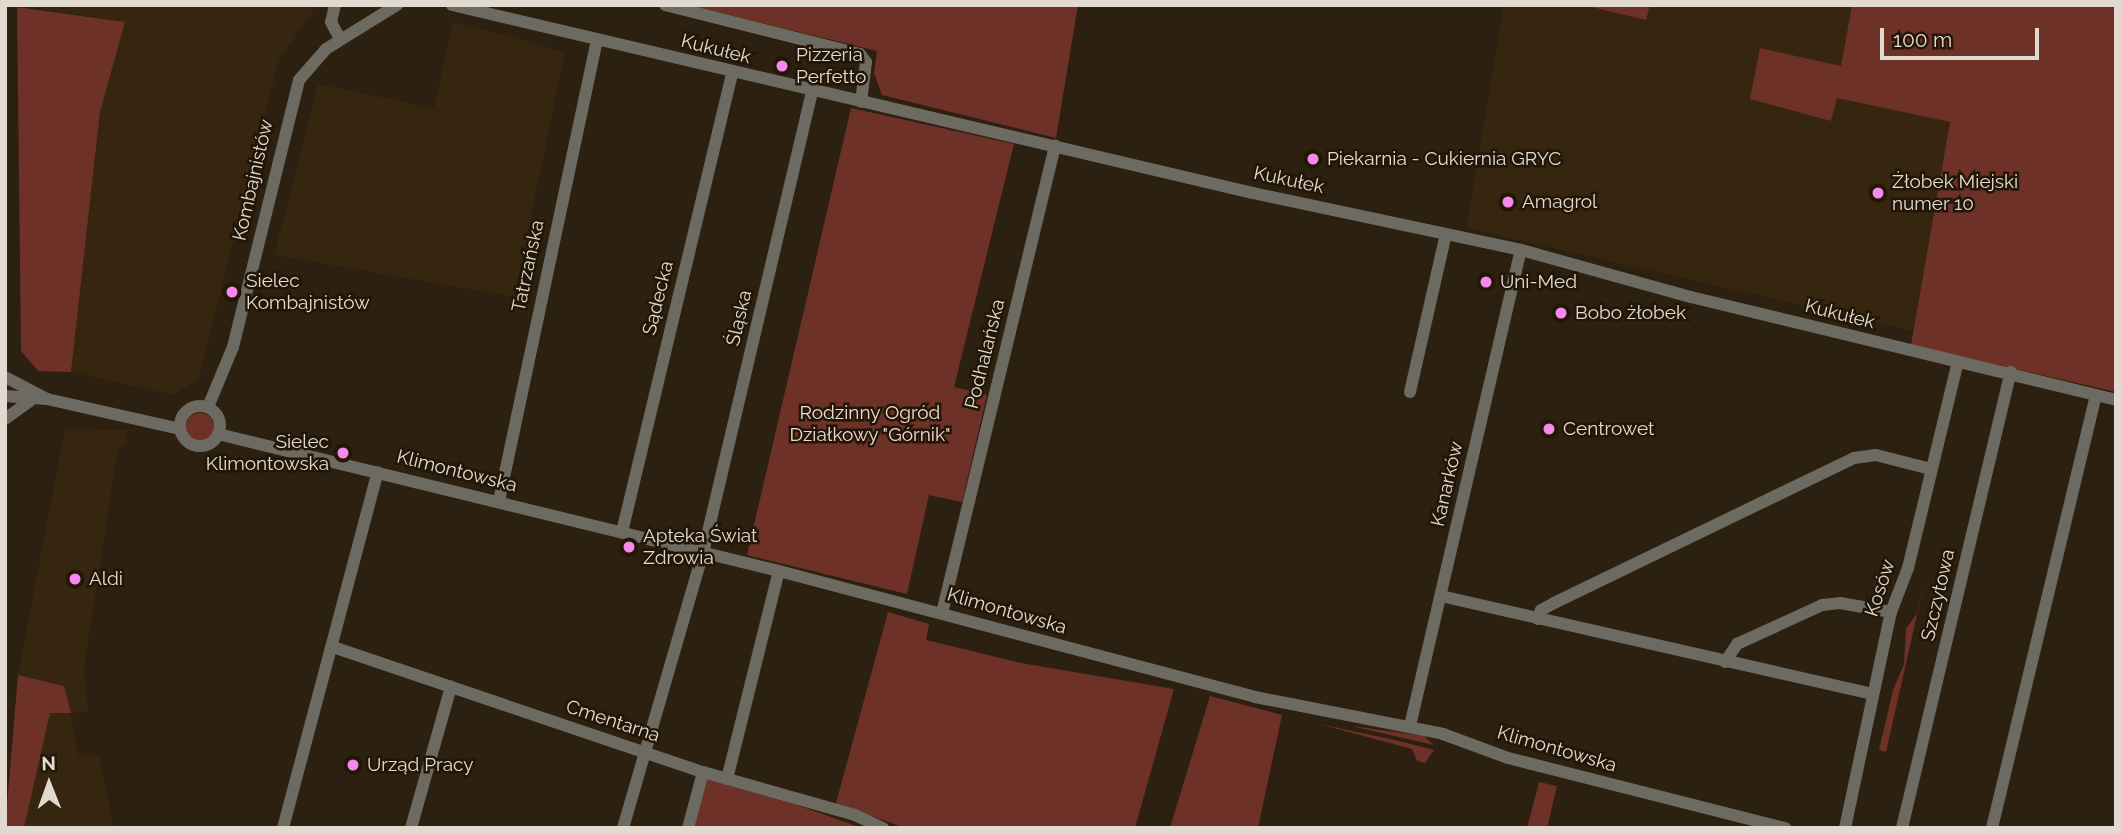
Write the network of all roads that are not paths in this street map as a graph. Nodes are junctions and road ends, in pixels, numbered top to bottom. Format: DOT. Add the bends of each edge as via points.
graph roads {
  1 [pos="335,5"];
  2 [pos="397,5"];
  3 [pos="452,5"];
  4 [pos="665,5"];
  5 [pos="340,39"];
  6 [pos="597,39"];
  7 [pos="732,73"];
  8 [pos="812,92"];
  9 [pos="861,102"];
  10 [pos="1055,145"];
  11 [pos="1446,234"];
  12 [pos="1521,250"];
  13 [pos="1958,362"];
  14 [pos="2011,372"];
  15 [pos="5,377"];
  16 [pos="1410,392"];
  17 [pos="2096,395"];
  18 [pos="5,396"];
  19 [pos="47,399"];
  20 [pos="31,400"];
  21 [pos="2116,400"];
  22 [pos="208,407"];
  23 [pos="5,419"];
  24 [pos="180,429"];
  25 [pos="218,433"];
  26 [pos="1931,469"];
  27 [pos="378,472"];
  28 [pos="499,501"];
  29 [pos="622,533"];
  30 [pos="703,553"];
  31 [pos="779,571"];
  32 [pos="1441,596"];
  33 [pos="1891,611"];
  34 [pos="943,613"];
  35 [pos="1538,619"];
  36 [pos="332,647"];
  37 [pos="1725,662"];
  38 [pos="451,687"];
  39 [pos="1871,694"];
  40 [pos="1410,726"];
  41 [pos="642,752"];
  42 [pos="703,772"];
  43 [pos="727,779"];
  44 [pos="283,828"];
  45 [pos="411,828"];
  46 [pos="622,828"];
  47 [pos="688,828"];
  48 [pos="883,828"];
  49 [pos="1785,828"];
  50 [pos="1845,828"];
  51 [pos="1902,828"];
  52 [pos="1992,828"];
  1 -- 5 [label="street" via="331,22"];
  2 -- 5 [label="street, Kombajnistów"];
  3 -- 6 [label="street, Kukułek"];
  4 -- 9 [label="street" via="860,54 866,62"];
  5 -- 22 [label="street, Kombajnistów" via="308,67 295,92 233,347"];
  6 -- 7 [label="street, Kukułek"];
  6 -- 28 [label="street, Tatrzańska"];
  7 -- 8 [label="street, Kukułek"];
  7 -- 29 [label="street, Sądecka"];
  8 -- 9 [label="street, Kukułek"];
  8 -- 30 [label="street, Śląska"];
  9 -- 10 [label="street, Kukułek"];
  10 -- 11 [label="street, Kukułek"];
  10 -- 34 [label="street, Podhalańska"];
  11 -- 12 [label="street, Kukułek"];
  11 -- 16 [label="street"];
  12 -- 13 [label="street, Kukułek"];
  12 -- 32 [label="street, Kanarków"];
  13 -- 14 [label="street, Kukułek"];
  13 -- 26 [label="street, Kosów"];
  14 -- 17 [label="street, Kukułek"];
  14 -- 51 [label="street, Szczytowa"];
  15 -- 19 [label="street"];
  17 -- 21 [label="street, Kukułek"];
  17 -- 52 [label="street"];
  18 -- 20 [label="street"];
  19 -- 20 [label="street"];
  19 -- 24 [label="street"];
  20 -- 23 [label="street"];
  22 -- 24 [label="street" via="187,410"];
  22 -- 25 [label="street" via="218,418"];
  24 -- 25 [label="street" via="195,445 206,445"];
  25 -- 27 [label="street, Klimontowska"];
  26 -- 33 [label="street, Kosów" via="1908,568"];
  26 -- 35 [label="street" via="1875,455 1854,458 1554,603 1541,610"];
  27 -- 28 [label="street, Klimontowska"];
  27 -- 36 [label="street"];
  28 -- 29 [label="street, Klimontowska"];
  29 -- 30 [label="street, Klimontowska"];
  30 -- 31 [label="street, Klimontowska"];
  30 -- 41 [label="street, Śląska"];
  31 -- 34 [label="street, Klimontowska"];
  31 -- 43 [label="street"];
  32 -- 35 [label="street"];
  32 -- 40 [label="street, Kanarków"];
  33 -- 37 [label="street" via="1840,603 1822,605 1737,644"];
  33 -- 39 [label="street, Kosów"];
  34 -- 40 [label="street, Klimontowska" via="1295,707"];
  35 -- 37 [label="street"];
  36 -- 38 [label="street, Cmentarna"];
  36 -- 44 [label="street"];
  37 -- 39 [label="street"];
  38 -- 41 [label="street, Cmentarna"];
  38 -- 45 [label="street"];
  39 -- 50 [label="street, Kosów"];
  40 -- 49 [label="street, Klimontowska" via="1508,758"];
  41 -- 42 [label="street, Cmentarna"];
  41 -- 46 [label="street, Śląska"];
  42 -- 43 [label="street, Cmentarna"];
  42 -- 47 [label="street"];
  43 -- 48 [label="street, Cmentarna"];
}
